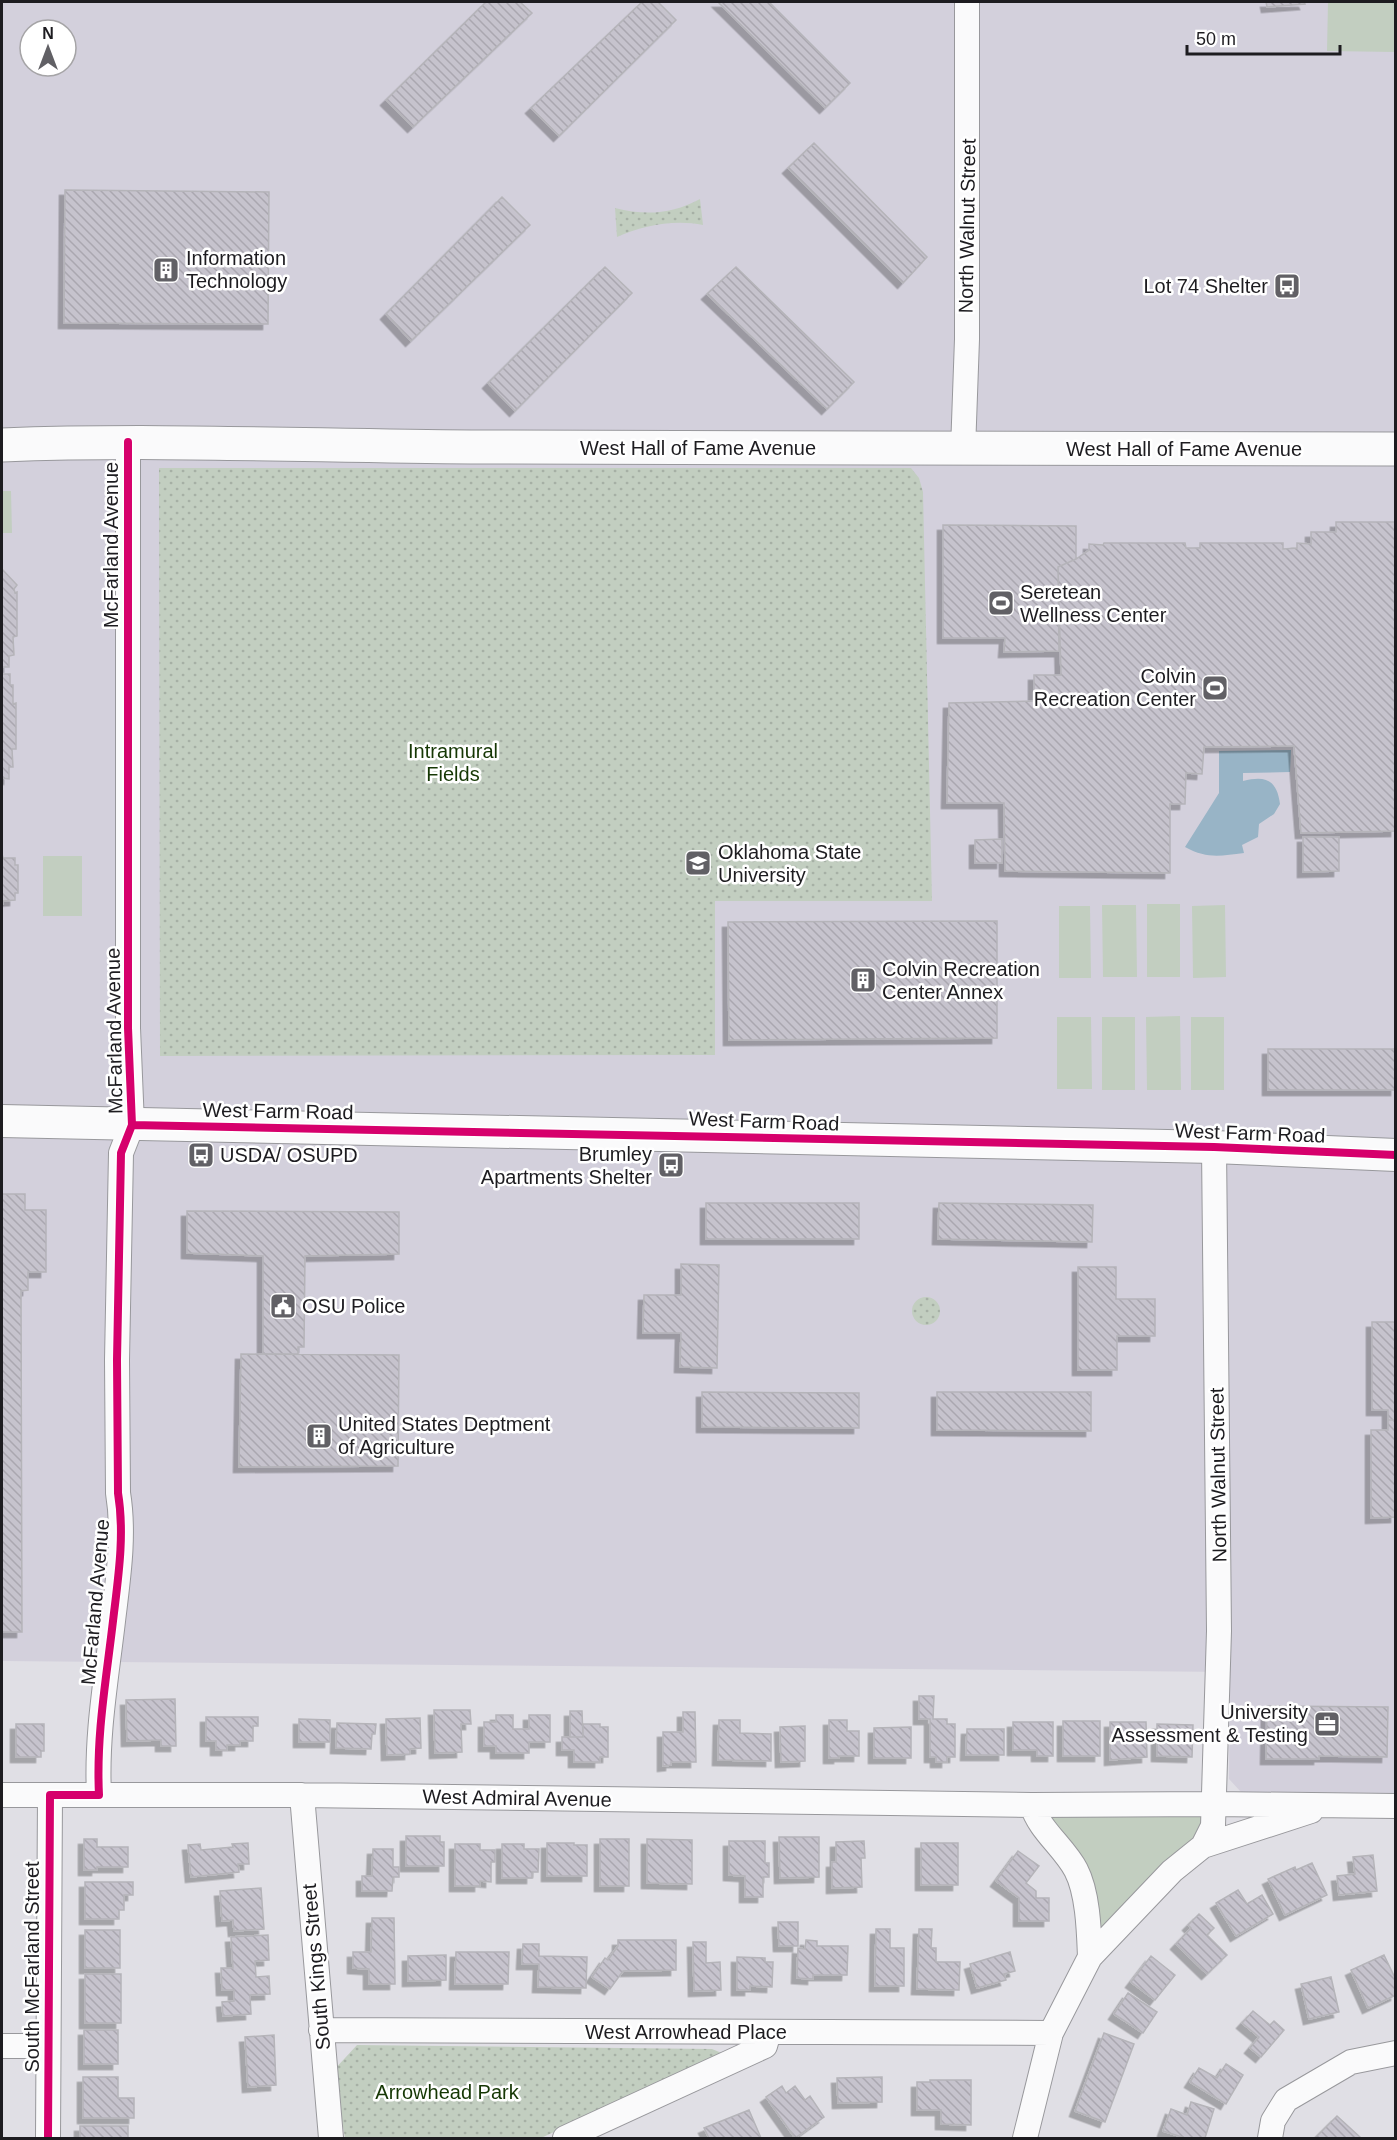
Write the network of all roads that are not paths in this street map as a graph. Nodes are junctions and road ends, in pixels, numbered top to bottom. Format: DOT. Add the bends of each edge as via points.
graph roads {
  1 [pos="968,2"];
  2 [pos="128,442"];
  3 [pos="2,446"];
  4 [pos="1395,449"];
  5 [pos="963,450"];
  6 [pos="2,1121"];
  7 [pos="132,1125"];
  8 [pos="1214,1147"];
  9 [pos="1395,1155"];
  10 [pos="50,1795"];
  11 [pos="99,1795"];
  12 [pos="302,1795"];
  13 [pos="2,1796"];
  14 [pos="1215,1803"];
  15 [pos="1330,1804"];
  16 [pos="1032,1805"];
  17 [pos="1395,1806"];
  18 [pos="1203,1846"];
  19 [pos="1090,1957"];
  20 [pos="321,2030"];
  21 [pos="769,2032"];
  22 [pos="1051,2033"];
  23 [pos="2,2046"];
  24 [pos="48,2046"];
  25 [pos="1392,2056"];
  26 [pos="48,2139"];
  27 [pos="331,2139"];
  28 [pos="565,2139"];
  29 [pos="1025,2139"];
  30 [pos="1270,2139"];
  1 -- 5 [label="street, North Walnut Street"];
  2 -- 3 [label="main road, West Hall of Fame Avenue"];
  2 -- 5 [label="main road, West Hall of Fame Avenue"];
  2 -- 7 [label="street, McFarland Avenue" via="128,1028"];
  4 -- 5 [label="main road, West Hall of Fame Avenue"];
  6 -- 7 [label="street, West Farm Road"];
  7 -- 8 [label="street, West Farm Road"];
  7 -- 11 [label="street, McFarland Avenue" via="121,1153 117,1360 121,1541 98,1740"];
  8 -- 9 [label="street, West Farm Road"];
  8 -- 14 [label="street, North Walnut Street" via="1219,1604"];
  10 -- 11 [label="street, West Admiral Avenue"];
  10 -- 13 [label="street, West Admiral Avenue"];
  10 -- 24 [label="street, South McFarland Street"];
  11 -- 12 [label="street, West Admiral Avenue"];
  12 -- 16 [label="street, West Admiral Avenue"];
  12 -- 20 [label="street, South Kings Street"];
  14 -- 15 [label="street, West Admiral Avenue"];
  14 -- 16 [label="street, West Admiral Avenue"];
  14 -- 18 [label="street, North Walnut Street" via="1213,1826"];
  15 -- 17 [label="street, West Admiral Avenue"];
  15 -- 18 [label="street"];
  16 -- 19 [label="street" via="1035,1817 1077,1871 1087,1907"];
  18 -- 19 [label="street" via="1172,1871"];
  19 -- 22 [label="street"];
  20 -- 21 [label="street, West Arrowhead Place"];
  20 -- 27 [label="street, South Kings Street"];
  21 -- 22 [label="street, West Arrowhead Place"];
  21 -- 28 [label="street" via="765,2046"];
  22 -- 29 [label="street"];
  23 -- 24 [label="street"];
  24 -- 26 [label="street, South McFarland Street"];
  25 -- 30 [label="street" via="1351,2062 1286,2100 1273,2121"];
}
